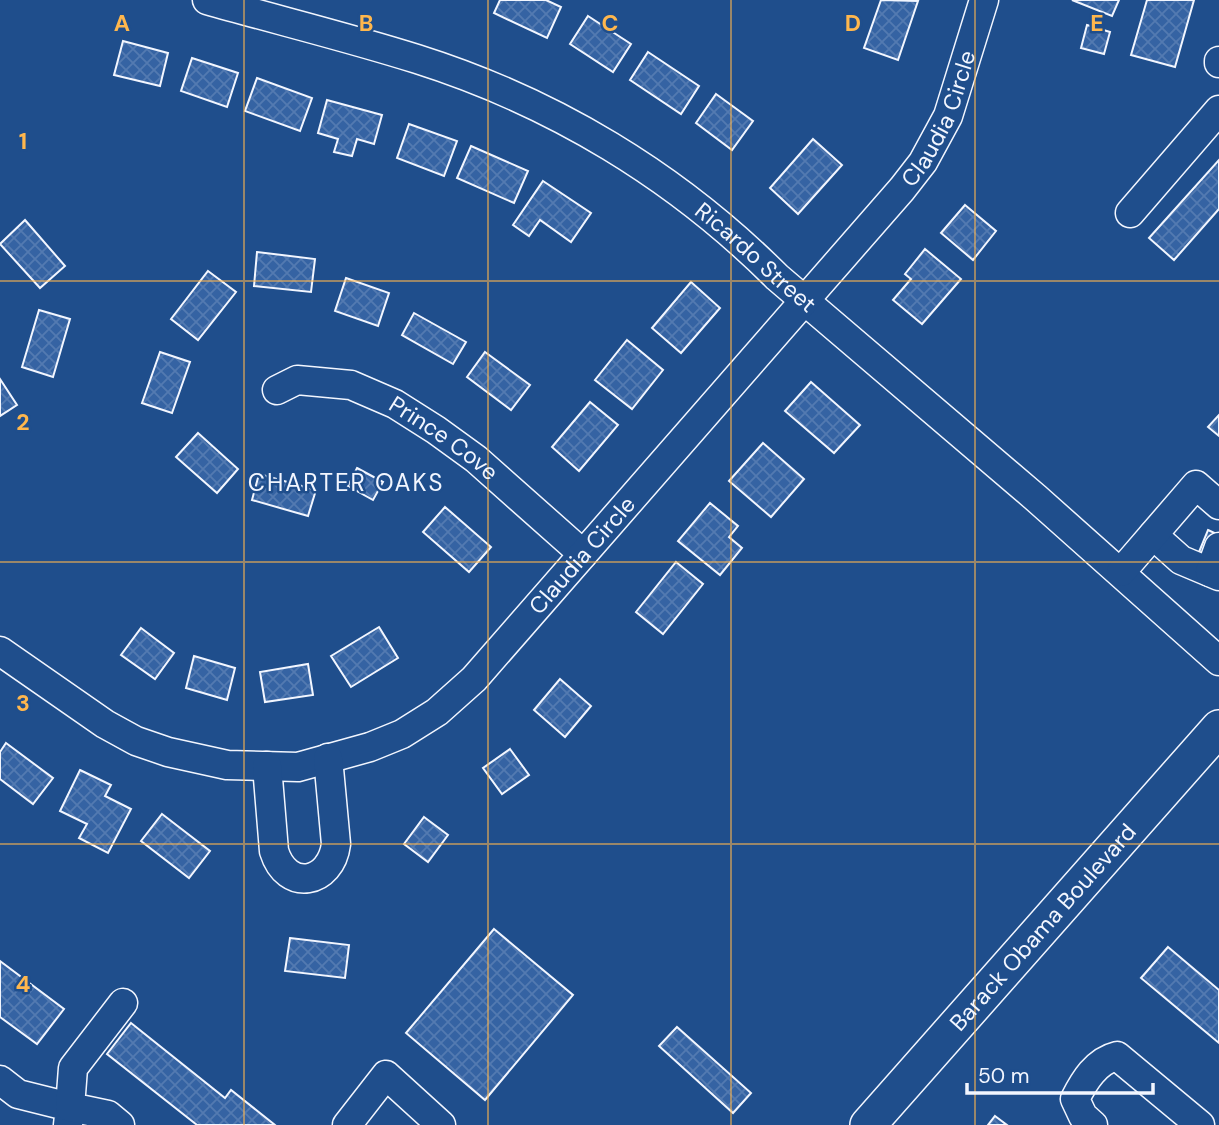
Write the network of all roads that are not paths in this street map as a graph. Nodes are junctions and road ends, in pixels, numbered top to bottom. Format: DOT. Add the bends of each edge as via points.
graph roads {
  1 [pos="207,0"];
  2 [pos="984,0"];
  3 [pos="1219,110"];
  4 [pos="1130,213"];
  5 [pos="805,301"];
  6 [pos="277,390"];
  7 [pos="1219,505"];
  8 [pos="1153,536"];
  9 [pos="583,554"];
  10 [pos="1216,565"];
  11 [pos="1121,572"];
  12 [pos="0,651"];
  13 [pos="1219,661"];
  14 [pos="1219,728"];
  15 [pos="328,758"];
  16 [pos="267,766"];
  17 [pos="123,1003"];
  18 [pos="0,1080"];
  19 [pos="69,1116"];
  20 [pos="120,1125"];
  21 [pos="347,1125"];
  22 [pos="441,1125"];
  23 [pos="868,1125"];
  24 [pos="1093,1125"];
  25 [pos="1200,1125"];
  1 -- 5 [label="street, Ricardo Street" via="417,59 558,115 647,168"];
  2 -- 5 [label="street, Claudia Circle" via="936,141 902,189"];
  3 -- 4 [label="street"];
  5 -- 9 [label="street, Claudia Circle"];
  5 -- 11 [label="street, Ricardo Street"];
  6 -- 9 [label="street, Prince Cove" via="297,380 351,386 394,404 476,459"];
  7 -- 8 [label="street" via="1196,485"];
  8 -- 10 [label="street" via="1181,560"];
  8 -- 11 [label="street"];
  9 -- 15 [label="street, Claudia Circle" via="474,679 445,705 402,734"];
  11 -- 13 [label="street, Ricardo Street"];
  12 -- 16 [label="street, Claudia Circle" via="136,741 200,760"];
  14 -- 23 [label="main road, Barack Obama Boulevard"];
  15 -- 16 [label="street, Claudia Circle" via="299,766"];
  15 -- 16 [label="street" via="334,857 327,868 308,878 298,879 278,864"];
  17 -- 19 [label="street" via="73,1068"];
  18 -- 19 [label="street" via="18,1094"];
  19 -- 20 [label="street" via="108,1115"];
  21 -- 22 [label="street" via="386,1075"];
  24 -- 25 [label="street" via="1075,1099 1106,1059 1117,1056"];
}
